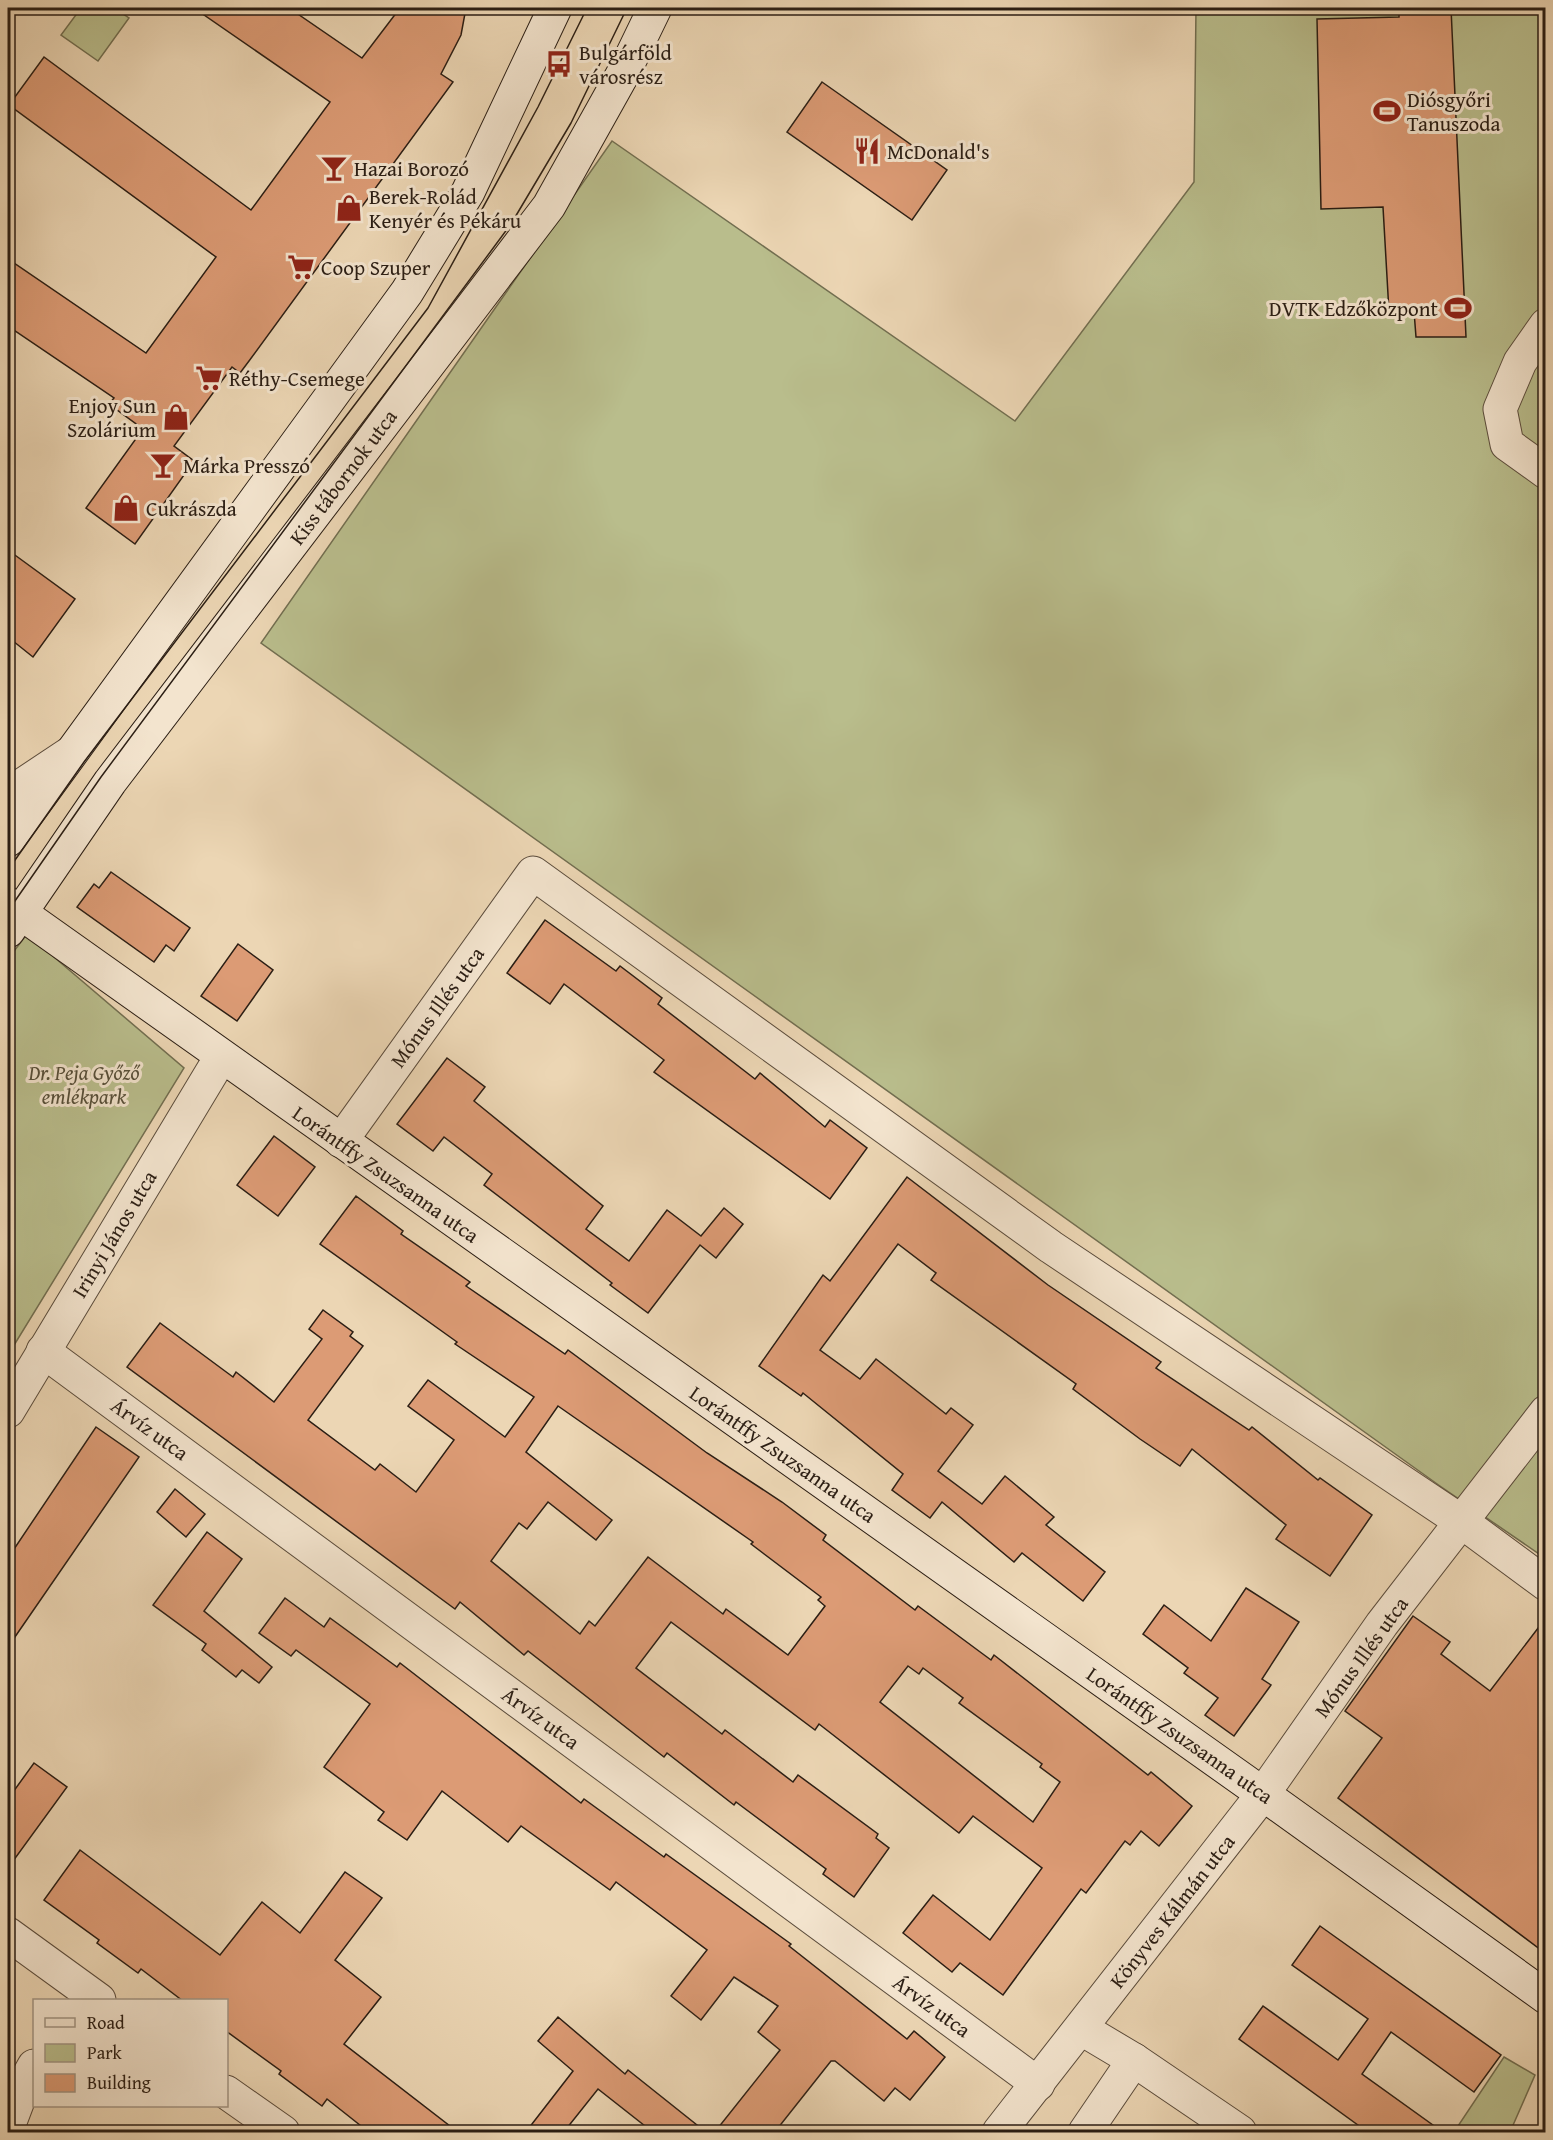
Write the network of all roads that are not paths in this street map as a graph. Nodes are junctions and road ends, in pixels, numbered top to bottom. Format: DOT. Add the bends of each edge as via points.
graph roads {
  1 [pos="555,8"];
  2 [pos="655,8"];
  3 [pos="1545,326"];
  4 [pos="1545,472"];
  5 [pos="70,753"];
  6 [pos="8,792"];
  7 [pos="8,840"];
  8 [pos="12,916"];
  9 [pos="221,1057"];
  10 [pos="341,1141"];
  11 [pos="43,1351"];
  12 [pos="8,1411"];
  13 [pos="1545,1412"];
  14 [pos="1462,1522"];
  15 [pos="1545,1584"];
  16 [pos="1263,1794"];
  17 [pos="8,1934"];
  18 [pos="1545,1997"];
  19 [pos="93,1999"];
  20 [pos="1082,2029"];
  21 [pos="1134,2060"];
  22 [pos="33,2068"];
  23 [pos="1038,2085"];
  24 [pos="228,2093"];
  25 [pos="8,2127"];
  26 [pos="283,2133"];
  27 [pos="999,2133"];
  28 [pos="1085,2133"];
  29 [pos="1240,2133"];
  1 -- 5 [label="street" via="468,192 407,292"];
  2 -- 8 [label="street, Kiss tábornok utca" via="549,206"];
  3 -- 4 [label="street" via="1520,362 1500,409 1507,444"];
  5 -- 6 [label="street"];
  5 -- 7 [label="street"];
  8 -- 9 [label="street, Lorántffy Zsuzsanna utca"];
  9 -- 10 [label="street, Lorántffy Zsuzsanna utca"];
  9 -- 11 [label="street, Irinyi János utca"];
  10 -- 14 [label="street, Mónus Illés utca" via="533,873 1051,1247"];
  10 -- 16 [label="street, Lorántffy Zsuzsanna utca"];
  11 -- 12 [label="street, Irinyi János utca"];
  11 -- 23 [label="street, Árvíz utca"];
  13 -- 14 [label="street, Mónus Illés utca"];
  14 -- 15 [label="street"];
  14 -- 16 [label="street, Mónus Illés utca" via="1382,1624"];
  16 -- 18 [label="street, Lorántffy Zsuzsanna utca"];
  16 -- 20 [label="street, Könyves Kálmán utca"];
  17 -- 19 [label="street"];
  20 -- 21 [label="street"];
  20 -- 23 [label="street, Könyves Kálmán utca"];
  21 -- 28 [label="street"];
  21 -- 29 [label="street"];
  22 -- 25 [label="street"];
  23 -- 27 [label="street, Könyves Kálmán utca"];
  24 -- 26 [label="street"];
}
